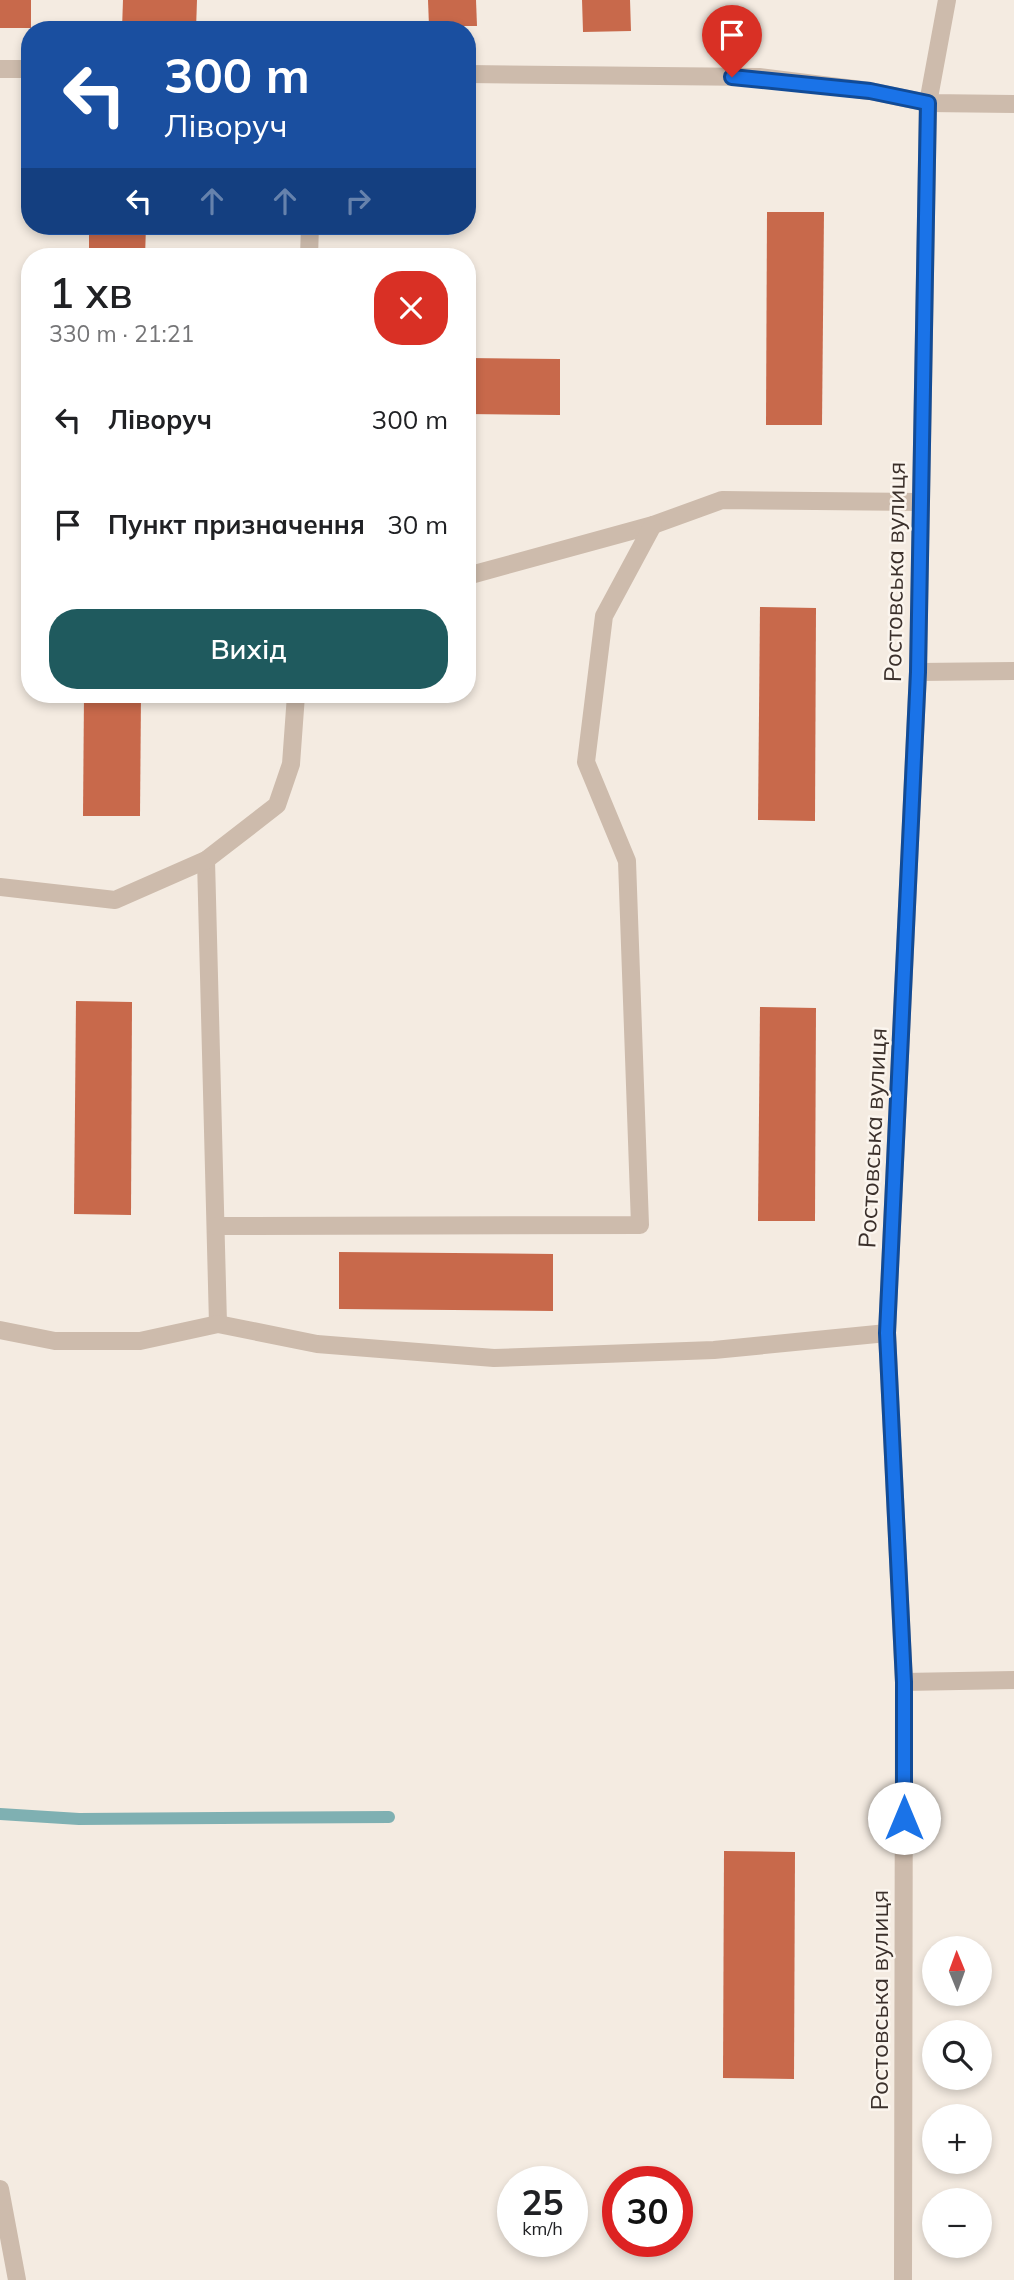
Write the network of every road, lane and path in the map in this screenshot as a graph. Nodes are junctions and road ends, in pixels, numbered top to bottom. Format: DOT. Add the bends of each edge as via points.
graph roads {
  1 [pos="947,0"];
  2 [pos="0,69"];
  3 [pos="21,69"];
  4 [pos="476,74"];
  5 [pos="928,103"];
  6 [pos="1014,104"];
  7 [pos="920,502"];
  8 [pos="653,526"];
  9 [pos="476,574"];
  10 [pos="1014,671"];
  11 [pos="918,672"];
  12 [pos="295,703"];
  13 [pos="206,860"];
  14 [pos="0,887"];
  15 [pos="216,1226"];
  16 [pos="218,1324"];
  17 [pos="0,1329"];
  18 [pos="887,1333"];
  19 [pos="1014,1680"];
  20 [pos="904,1682"];
  21 [pos="0,2189"];
  22 [pos="17,2280"];
  23 [pos="903,2280"];
  1 -- 5 [label="street, Ростовська вулиця"];
  2 -- 3 [label="street"];
  4 -- 5 [label="street" via="759,78"];
  5 -- 6 [label="street"];
  5 -- 7 [label="street, Ростовська вулиця"];
  7 -- 8 [label="street" via="722,500"];
  7 -- 11 [label="street, Ростовська вулиця"];
  8 -- 9 [label="street"];
  8 -- 15 [label="street" via="604,616 586,762 627,861 640,1225"];
  10 -- 11 [label="street"];
  11 -- 18 [label="street, Ростовська вулиця"];
  12 -- 13 [label="street" via="291,764 277,804"];
  13 -- 14 [label="street" via="115,900"];
  13 -- 15 [label="street"];
  15 -- 16 [label="street"];
  16 -- 17 [label="street" via="140,1340 55,1341"];
  16 -- 18 [label="street" via="317,1344 494,1359 714,1350"];
  18 -- 20 [label="street, Ростовська вулиця"];
  19 -- 20 [label="street"];
  20 -- 23 [label="street, Ростовська вулиця"];
  21 -- 22 [label="street"];
}
